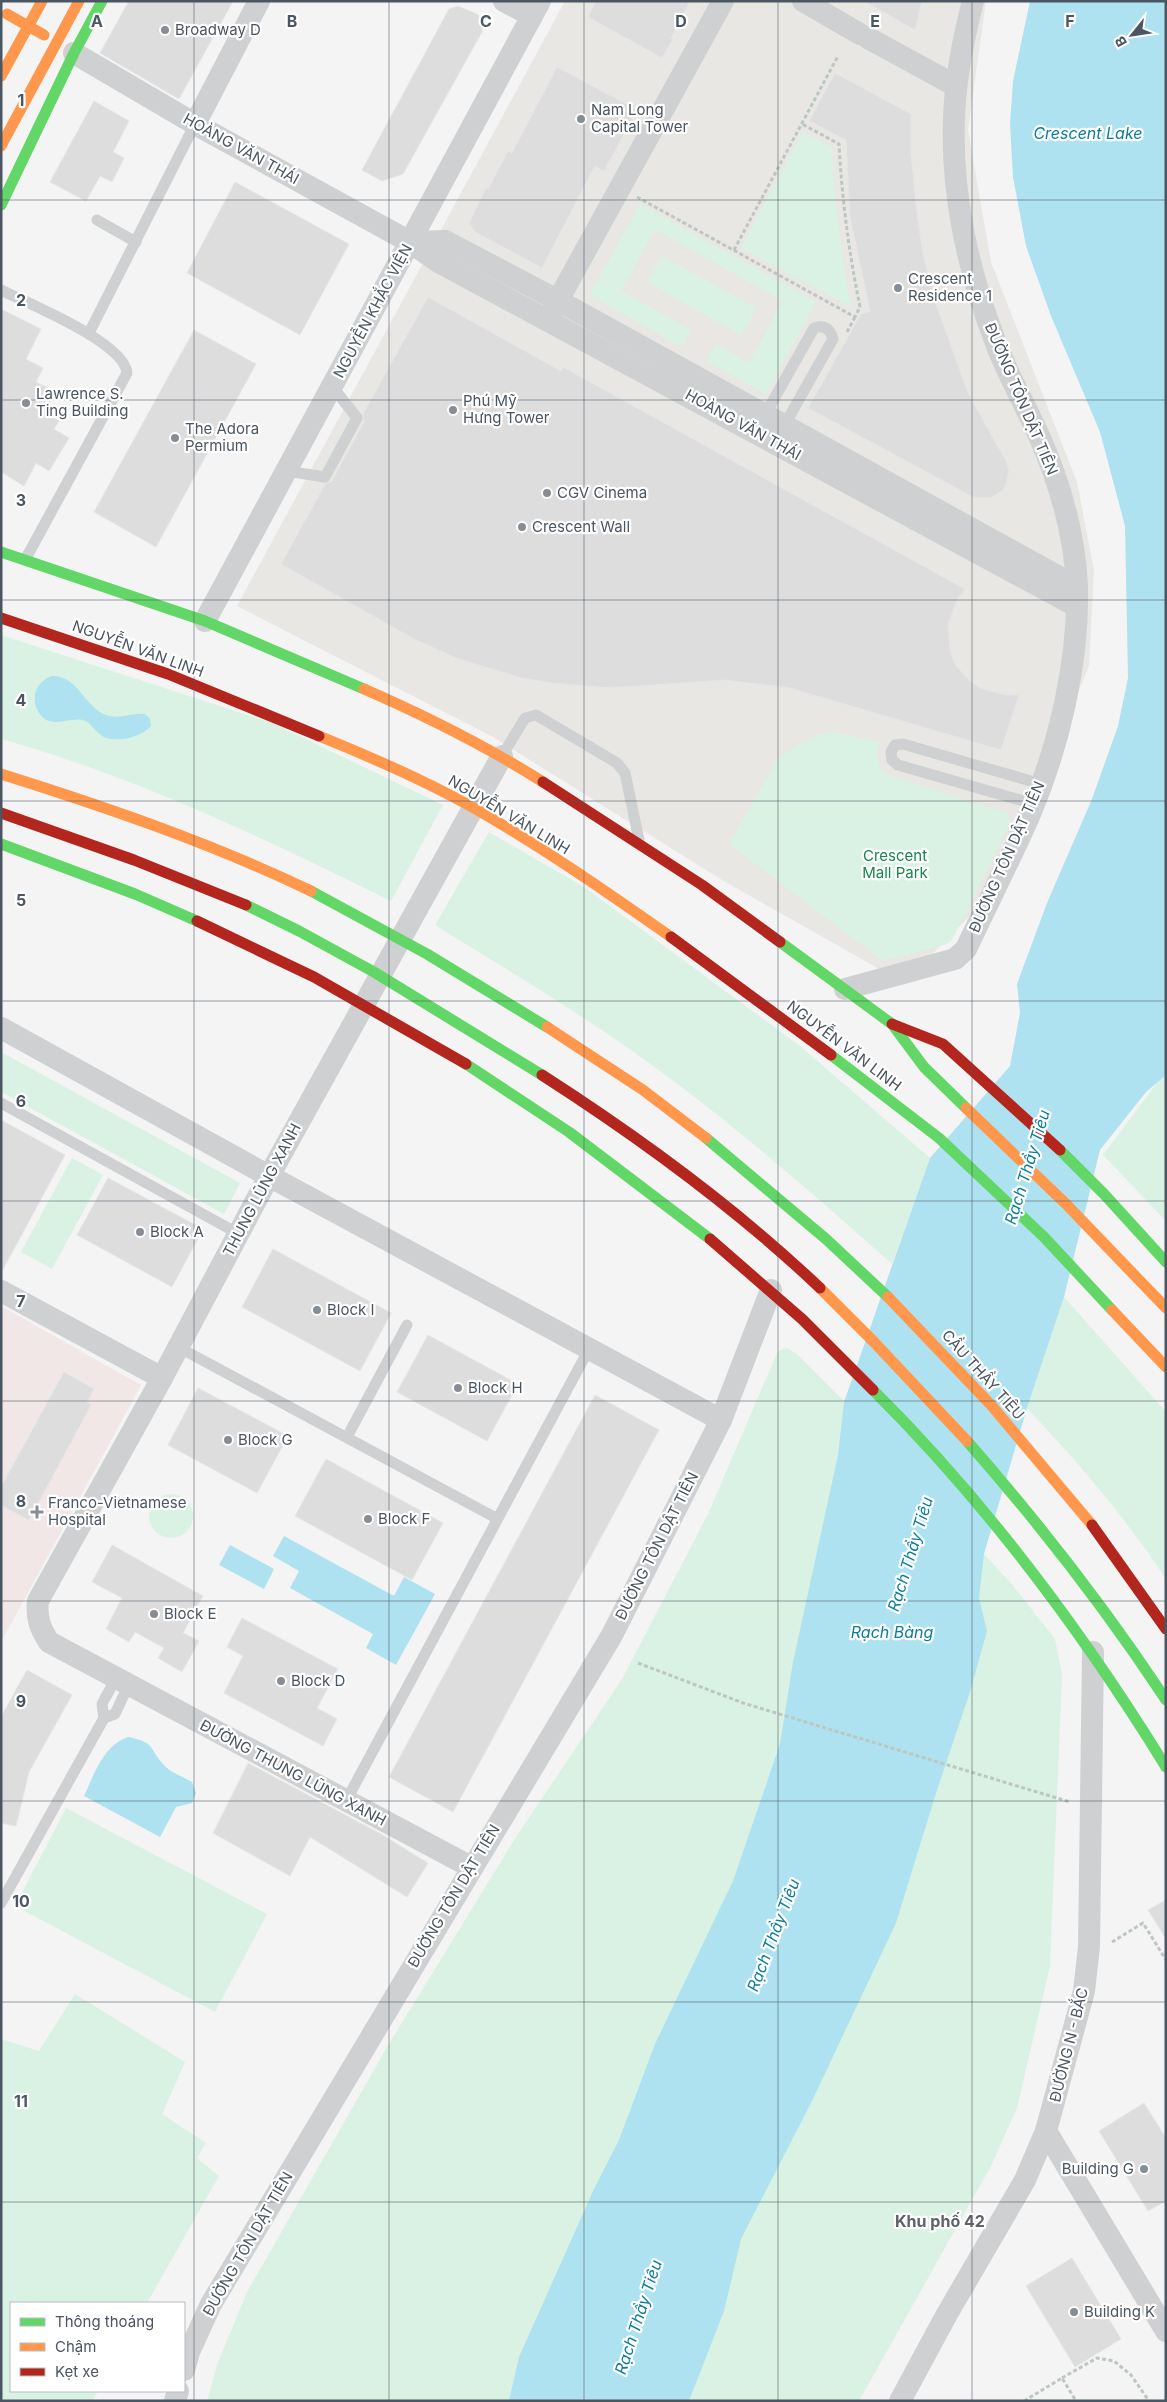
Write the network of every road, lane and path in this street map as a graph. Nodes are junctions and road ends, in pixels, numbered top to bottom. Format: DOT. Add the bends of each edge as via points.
graph roads {
  1 [pos="42,1"];
  2 [pos="79,1"];
  3 [pos="102,1"];
  4 [pos="259,1"];
  5 [pos="504,1"];
  6 [pos="723,1"];
  7 [pos="803,1"];
  8 [pos="973,1"];
  9 [pos="536,9"];
  10 [pos="6,13"];
  11 [pos="29,26"];
  12 [pos="65,48"];
  13 [pos="838,56"];
  14 [pos="1,76"];
  15 [pos="956,86"];
  16 [pos="195,124"];
  17 [pos="802,124"];
  18 [pos="1,146"];
  19 [pos="636,197"];
  20 [pos="1,205"];
  21 [pos="97,220"];
  22 [pos="136,242"];
  23 [pos="410,242"];
  24 [pos="734,250"];
  25 [pos="1,290"];
  26 [pos="553,310"];
  27 [pos="89,333"];
  28 [pos="680,380"];
  29 [pos="332,386"];
  30 [pos="765,415"];
  31 [pos="784,426"];
  32 [pos="286,471"];
  33 [pos="1,552"];
  34 [pos="24,561"];
  35 [pos="1076,597"];
  36 [pos="1,618"];
  37 [pos="205,621"];
  38 [pos="502,756"];
  39 [pos="1,774"];
  40 [pos="1038,794"];
  41 [pos="474,808"];
  42 [pos="1,813"];
  43 [pos="1,844"];
  44 [pos="641,846"];
  45 [pos="401,938"];
  46 [pos="381,974"];
  47 [pos="845,989"];
  48 [pos="365,1004"];
  49 [pos="892,1024"];
  50 [pos="1,1028"];
  51 [pos="1,1103"];
  52 [pos="269,1176"];
  53 [pos="239,1234"];
  54 [pos="1166,1262"];
  55 [pos="1,1291"];
  56 [pos="776,1295"];
  57 [pos="1166,1308"];
  58 [pos="407,1324"];
  59 [pos="178,1347"];
  60 [pos="589,1349"];
  61 [pos="1166,1367"];
  62 [pos="162,1378"];
  63 [pos="721,1420"];
  64 [pos="347,1437"];
  65 [pos="496,1518"];
  66 [pos="1166,1629"];
  67 [pos="1093,1652"];
  68 [pos="638,1663"];
  69 [pos="122,1681"];
  70 [pos="1166,1700"];
  71 [pos="1166,1767"];
  72 [pos="346,1801"];
  73 [pos="1070,1802"];
  74 [pos="471,1867"];
  75 [pos="1,1903"];
  76 [pos="1112,1942"];
  77 [pos="1166,1960"];
  78 [pos="1046,2131"];
  79 [pos="1166,2331"];
  80 [pos="185,2366"];
  81 [pos="1062,2378"];
  82 [pos="900,2401"];
  83 [pos="1024,2401"];
  84 [pos="1076,2401"];
  85 [pos="1149,2401"];
  1 -- 11 [label="main road"];
  2 -- 12 [label="main road"];
  3 -- 12 [label="main road"];
  4 -- 16 [label="street"];
  5 -- 9 [label="street"];
  6 -- 26 [label="street"];
  7 -- 15 [label="street"];
  8 -- 15 [label="street, ĐƯỜNG TÔN DẬT TIÊN"];
  9 -- 23 [label="street, NGUYỄN KHẮC VIỆN"];
  10 -- 11 [label="main road"];
  11 -- 12 [label="main road"];
  11 -- 14 [label="main road"];
  12 -- 16 [label="street, HOÀNG VĂN THÁI"];
  12 -- 18 [label="main road"];
  12 -- 20 [label="main road"];
  13 -- 17 [label="path"];
  15 -- 35 [label="street, ĐƯỜNG TÔN DẬT TIÊN" via="954,162 962,224 994,339 1040,439 1068,519"];
  16 -- 22 [label="lane"];
  16 -- 23 [label="street, HOÀNG VĂN THÁI"];
  17 -- 24 [label="path"];
  17 -- 24 [label="path" via="840,144 842,200 860,308 855,317"];
  19 -- 24 [label="path"];
  21 -- 22 [label="lane"];
  22 -- 27 [label="lane"];
  23 -- 26 [label="street, HOÀNG VĂN THÁI" via="445,241"];
  23 -- 29 [label="street, NGUYỄN KHẮC VIỆN"];
  25 -- 27 [label="lane"];
  26 -- 28 [label="street, HOÀNG VĂN THÁI"];
  27 -- 34 [label="lane" via="121,358 127,373"];
  28 -- 30 [label="street, HOÀNG VĂN THÁI"];
  28 -- 35 [label="street, HOÀNG VĂN THÁI"];
  29 -- 32 [label="street, NGUYỄN KHẮC VIỆN"];
  29 -- 32 [label="lane" via="357,418 325,477"];
  30 -- 31 [label="street, HOÀNG VĂN THÁI"];
  30 -- 31 [label="lane" via="814,328 826,327 833,339"];
  31 -- 35 [label="street, HOÀNG VĂN THÁI"];
  32 -- 37 [label="street, NGUYỄN KHẮC VIỆN"];
  33 -- 34 [label="main road"];
  34 -- 37 [label="main road"];
  35 -- 40 [label="street, ĐƯỜNG TÔN DẬT TIÊN" via="1071,672"];
  36 -- 41 [label="main road, NGUYỄN VĂN LINH" via="168,674 378,760"];
  37 -- 38 [label="main road" via="421,714"];
  38 -- 41 [label="street, THUNG LŨNG XANH"];
  38 -- 44 [label="main road"];
  38 -- 44 [label="lane" via="525,718 536,715 618,763 624,773"];
  39 -- 45 [label="main road" via="103,805 247,863"];
  40 -- 40 [label="lane" via="903,744 895,746 891,752 892,760 898,765"];
  40 -- 47 [label="street, ĐƯỜNG TÔN DẬT TIÊN" via="966,949 955,959"];
  41 -- 45 [label="street, THUNG LŨNG XANH"];
  41 -- 61 [label="main road, NGUYỄN VĂN LINH" via="602,888 899,1105 967,1162 1019,1213"];
  42 -- 46 [label="main road" via="92,843 253,909"];
  43 -- 48 [label="main road" via="180,912"];
  44 -- 47 [label="main road" via="746,916"];
  45 -- 46 [label="street, THUNG LŨNG XANH"];
  45 -- 66 [label="main road, CẦU THẦY TIÊU" via="623,1076 699,1132 824,1235 955,1364 1058,1482"];
  46 -- 48 [label="street, THUNG LŨNG XANH"];
  46 -- 70 [label="main road" via="602,1114 737,1216 802,1272 873,1340 1016,1498 1135,1653"];
  47 -- 49 [label="main road"];
  48 -- 52 [label="street, THUNG LŨNG XANH"];
  48 -- 56 [label="main road" via="497,1082 609,1160 682,1214"];
  49 -- 54 [label="main road" via="943,1044 1056,1146"];
  49 -- 57 [label="main road" via="924,1067 1066,1204"];
  50 -- 52 [label="street"];
  51 -- 53 [label="lane"];
  52 -- 53 [label="street, THUNG LŨNG XANH"];
  52 -- 60 [label="street"];
  53 -- 59 [label="street, THUNG LŨNG XANH"];
  55 -- 62 [label="street"];
  56 -- 63 [label="street, ĐƯỜNG TÔN DẬT TIÊN"];
  56 -- 67 [label="main road" via="930,1448 994,1522"];
  58 -- 64 [label="lane"];
  59 -- 62 [label="street, THUNG LŨNG XANH"];
  59 -- 64 [label="lane"];
  60 -- 63 [label="street"];
  60 -- 65 [label="lane"];
  62 -- 69 [label="street, ĐƯỜNG THUNG LŨNG XANH" via="38,1601 36,1615 49,1642"];
  63 -- 74 [label="street, ĐƯỜNG TÔN DẬT TIÊN" via="612,1635"];
  64 -- 65 [label="lane"];
  65 -- 72 [label="lane"];
  67 -- 71 [label="main road"];
  67 -- 78 [label="street, ĐƯỜNG N - BẮC" via="1089,1947 1084,1991"];
  68 -- 73 [label="path" via="743,1703"];
  69 -- 72 [label="street, ĐƯỜNG THUNG LŨNG XANH"];
  69 -- 75 [label="lane" via="102,1704 104,1718"];
  72 -- 74 [label="street, ĐƯỜNG THUNG LŨNG XANH"];
  74 -- 80 [label="street, ĐƯỜNG TÔN DẬT TIÊN" via="211,2304"];
  76 -- 77 [label="path" via="1143,1923"];
  78 -- 79 [label="street"];
  78 -- 82 [label="street, ĐƯỜNG N - BẮC" via="1026,2180"];
  81 -- 83 [label="path"];
  81 -- 84 [label="path"];
  81 -- 85 [label="path" via="1097,2358 1114,2361 1131,2375"];
}
